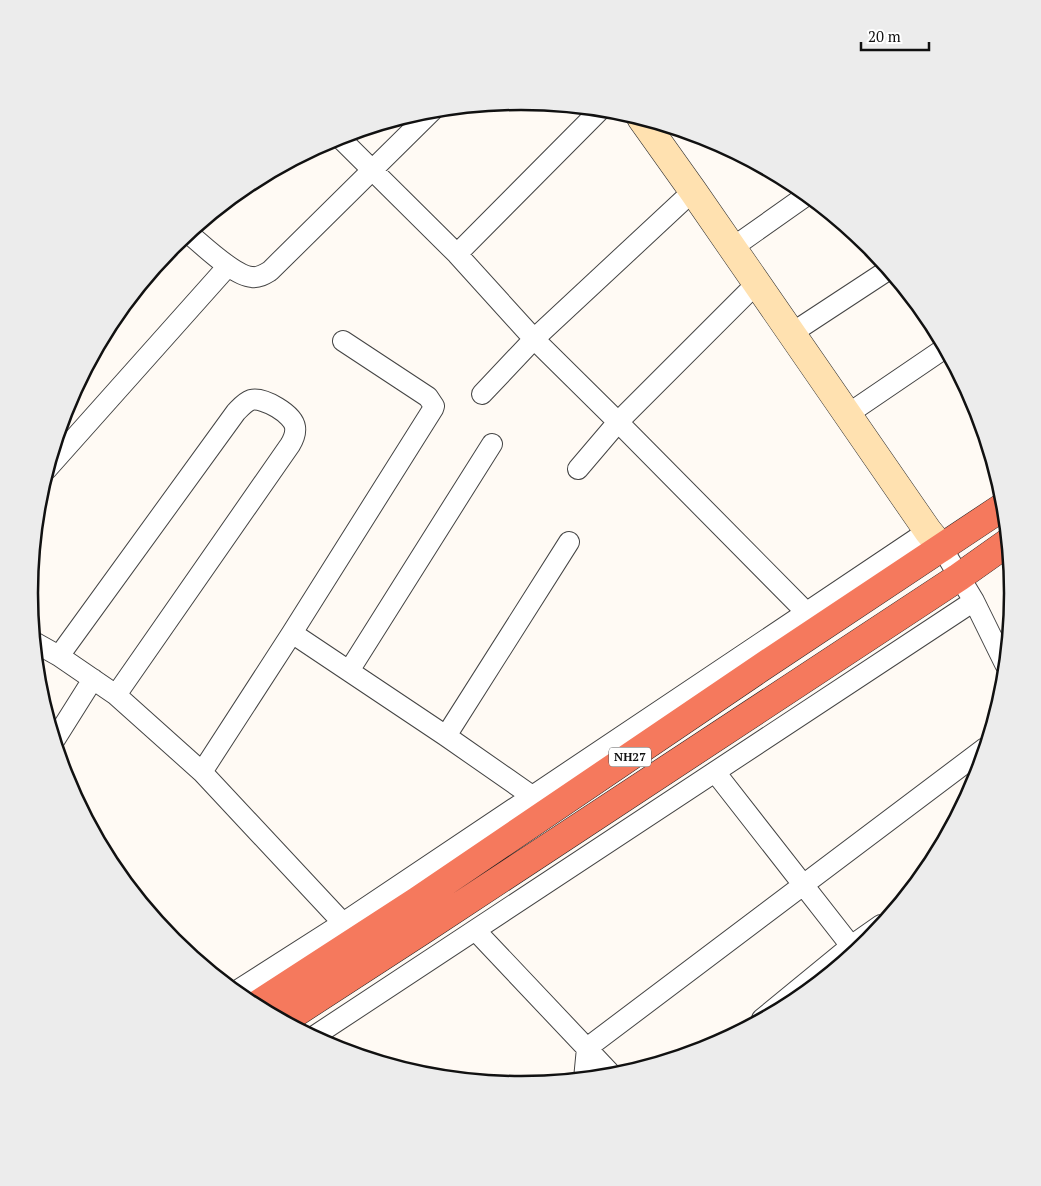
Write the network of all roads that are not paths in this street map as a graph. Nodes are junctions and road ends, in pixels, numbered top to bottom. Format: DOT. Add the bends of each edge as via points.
graph roads {
  1 [pos="594,116"];
  2 [pos="423,120"];
  3 [pos="647,126"];
  4 [pos="345,143"];
  5 [pos="372,170"];
  6 [pos="693,191"];
  7 [pos="801,200"];
  8 [pos="194,238"];
  9 [pos="732,248"];
  10 [pos="456,254"];
  11 [pos="228,266"];
  12 [pos="883,274"];
  13 [pos="757,282"];
  14 [pos="792,334"];
  15 [pos="534,339"];
  16 [pos="343,341"];
  17 [pos="939,352"];
  18 [pos="482,394"];
  19 [pos="848,414"];
  20 [pos="618,422"];
  21 [pos="492,444"];
  22 [pos="57,458"];
  23 [pos="578,469"];
  24 [pos="996,510"];
  25 [pos="935,539"];
  26 [pos="568,542"];
  27 [pos="1001,547"];
  28 [pos="959,577"];
  29 [pos="974,601"];
  30 [pos="806,612"];
  31 [pos="292,633"];
  32 [pos="41,646"];
  33 [pos="999,652"];
  34 [pos="59,656"];
  35 [pos="349,671"];
  36 [pos="92,679"];
  37 [pos="116,695"];
  38 [pos="59,733"];
  39 [pos="446,736"];
  40 [pos="975,755"];
  41 [pos="202,772"];
  42 [pos="715,772"];
  43 [pos="532,796"];
  44 [pos="803,885"];
  45 [pos="343,923"];
  46 [pos="475,930"];
  47 [pos="851,946"];
  48 [pos="841,954"];
  49 [pos="810,980"];
  50 [pos="242,988"];
  51 [pos="262,1001"];
  52 [pos="290,1017"];
  53 [pos="320,1032"];
  54 [pos="587,1048"];
  55 [pos="606,1068"];
  56 [pos="585,1072"];
  1 -- 10 [label="street"];
  2 -- 5 [label="street"];
  3 -- 6 [label="street"];
  4 -- 5 [label="street"];
  5 -- 10 [label="street"];
  5 -- 11 [label="street" via="270,271 252,277"];
  6 -- 9 [label="street"];
  6 -- 15 [label="street"];
  7 -- 9 [label="street"];
  8 -- 11 [label="street"];
  9 -- 13 [label="street"];
  10 -- 15 [label="street"];
  11 -- 22 [label="street"];
  12 -- 14 [label="street"];
  13 -- 14 [label="street"];
  13 -- 20 [label="street"];
  14 -- 19 [label="street"];
  15 -- 18 [label="street"];
  15 -- 20 [label="street"];
  16 -- 31 [label="street" via="428,398 434,406"];
  17 -- 19 [label="street"];
  19 -- 25 [label="street"];
  20 -- 23 [label="street"];
  20 -- 30 [label="street"];
  21 -- 35 [label="street"];
  24 -- 25 [label="highway, NH27"];
  25 -- 28 [label="street"];
  25 -- 30 [label="street"];
  25 -- 51 [label="highway, NH27" via="417,901"];
  26 -- 39 [label="street"];
  27 -- 28 [label="highway, NH27"];
  28 -- 29 [label="street"];
  28 -- 52 [label="highway, NH27"];
  29 -- 33 [label="street"];
  29 -- 42 [label="street"];
  30 -- 43 [label="street"];
  31 -- 35 [label="street"];
  31 -- 41 [label="street"];
  32 -- 34 [label="street"];
  34 -- 36 [label="street"];
  34 -- 37 [label="street" via="236,412 251,400 260,400 288,416 296,428 290,445"];
  35 -- 39 [label="street"];
  36 -- 37 [label="street"];
  36 -- 38 [label="street"];
  37 -- 41 [label="street"];
  39 -- 43 [label="street"];
  40 -- 44 [label="street"];
  41 -- 45 [label="street"];
  42 -- 44 [label="street"];
  42 -- 46 [label="street"];
  43 -- 45 [label="street"];
  44 -- 47 [label="street"];
  44 -- 54 [label="street"];
  45 -- 50 [label="street"];
  46 -- 53 [label="street"];
  46 -- 54 [label="street"];
  48 -- 49 [label="street"];
  54 -- 55 [label="street"];
  54 -- 56 [label="street"];
}
